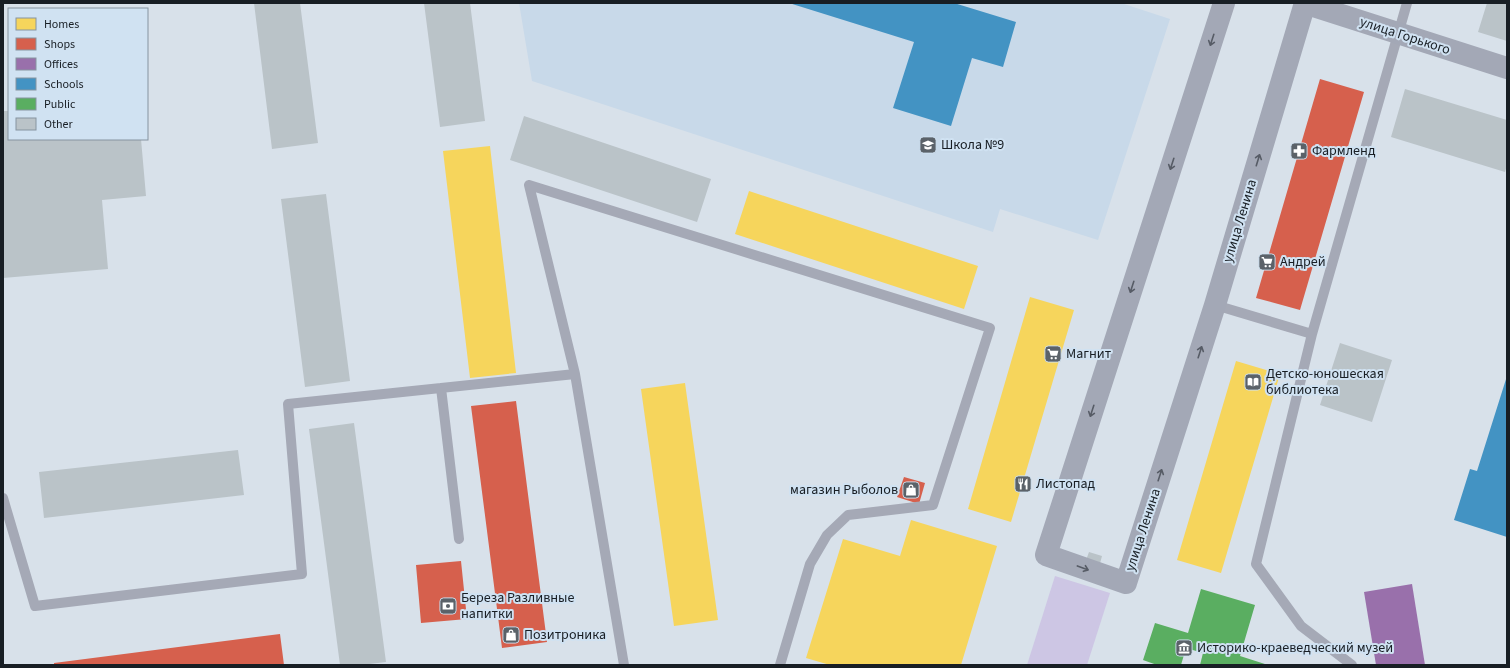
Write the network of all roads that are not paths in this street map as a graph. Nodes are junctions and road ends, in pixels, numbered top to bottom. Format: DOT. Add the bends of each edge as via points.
graph roads {
  1 [pos="1224,3"];
  2 [pos="1304,3"];
  3 [pos="1407,3"];
  4 [pos="1398,34"];
  5 [pos="1507,68"];
  6 [pos="1215,305"];
  7 [pos="1312,334"];
  8 [pos="575,374"];
  9 [pos="441,388"];
  10 [pos="3,498"];
  11 [pos="459,539"];
  12 [pos="624,665"];
  13 [pos="780,665"];
  14 [pos="1352,665"];
  1 -- 6 [label="main road, улица Ленина, one-way" via="1046,554 1126,583"];
  2 -- 4 [label="main road, улица Горького"];
  6 -- 2 [label="main road, улица Ленина, one-way"];
  3 -- 4 [label="lane"];
  4 -- 5 [label="main road, улица Горького"];
  4 -- 7 [label="lane"];
  6 -- 7 [label="lane"];
  7 -- 14 [label="lane" via="1256,564 1301,626"];
  8 -- 9 [label="lane"];
  8 -- 12 [label="lane"];
  8 -- 13 [label="lane" via="530,185 990,328 933,505 848,515 827,535 810,564"];
  9 -- 10 [label="lane" via="288,404 302,574 35,606"];
  9 -- 11 [label="lane"];
}
